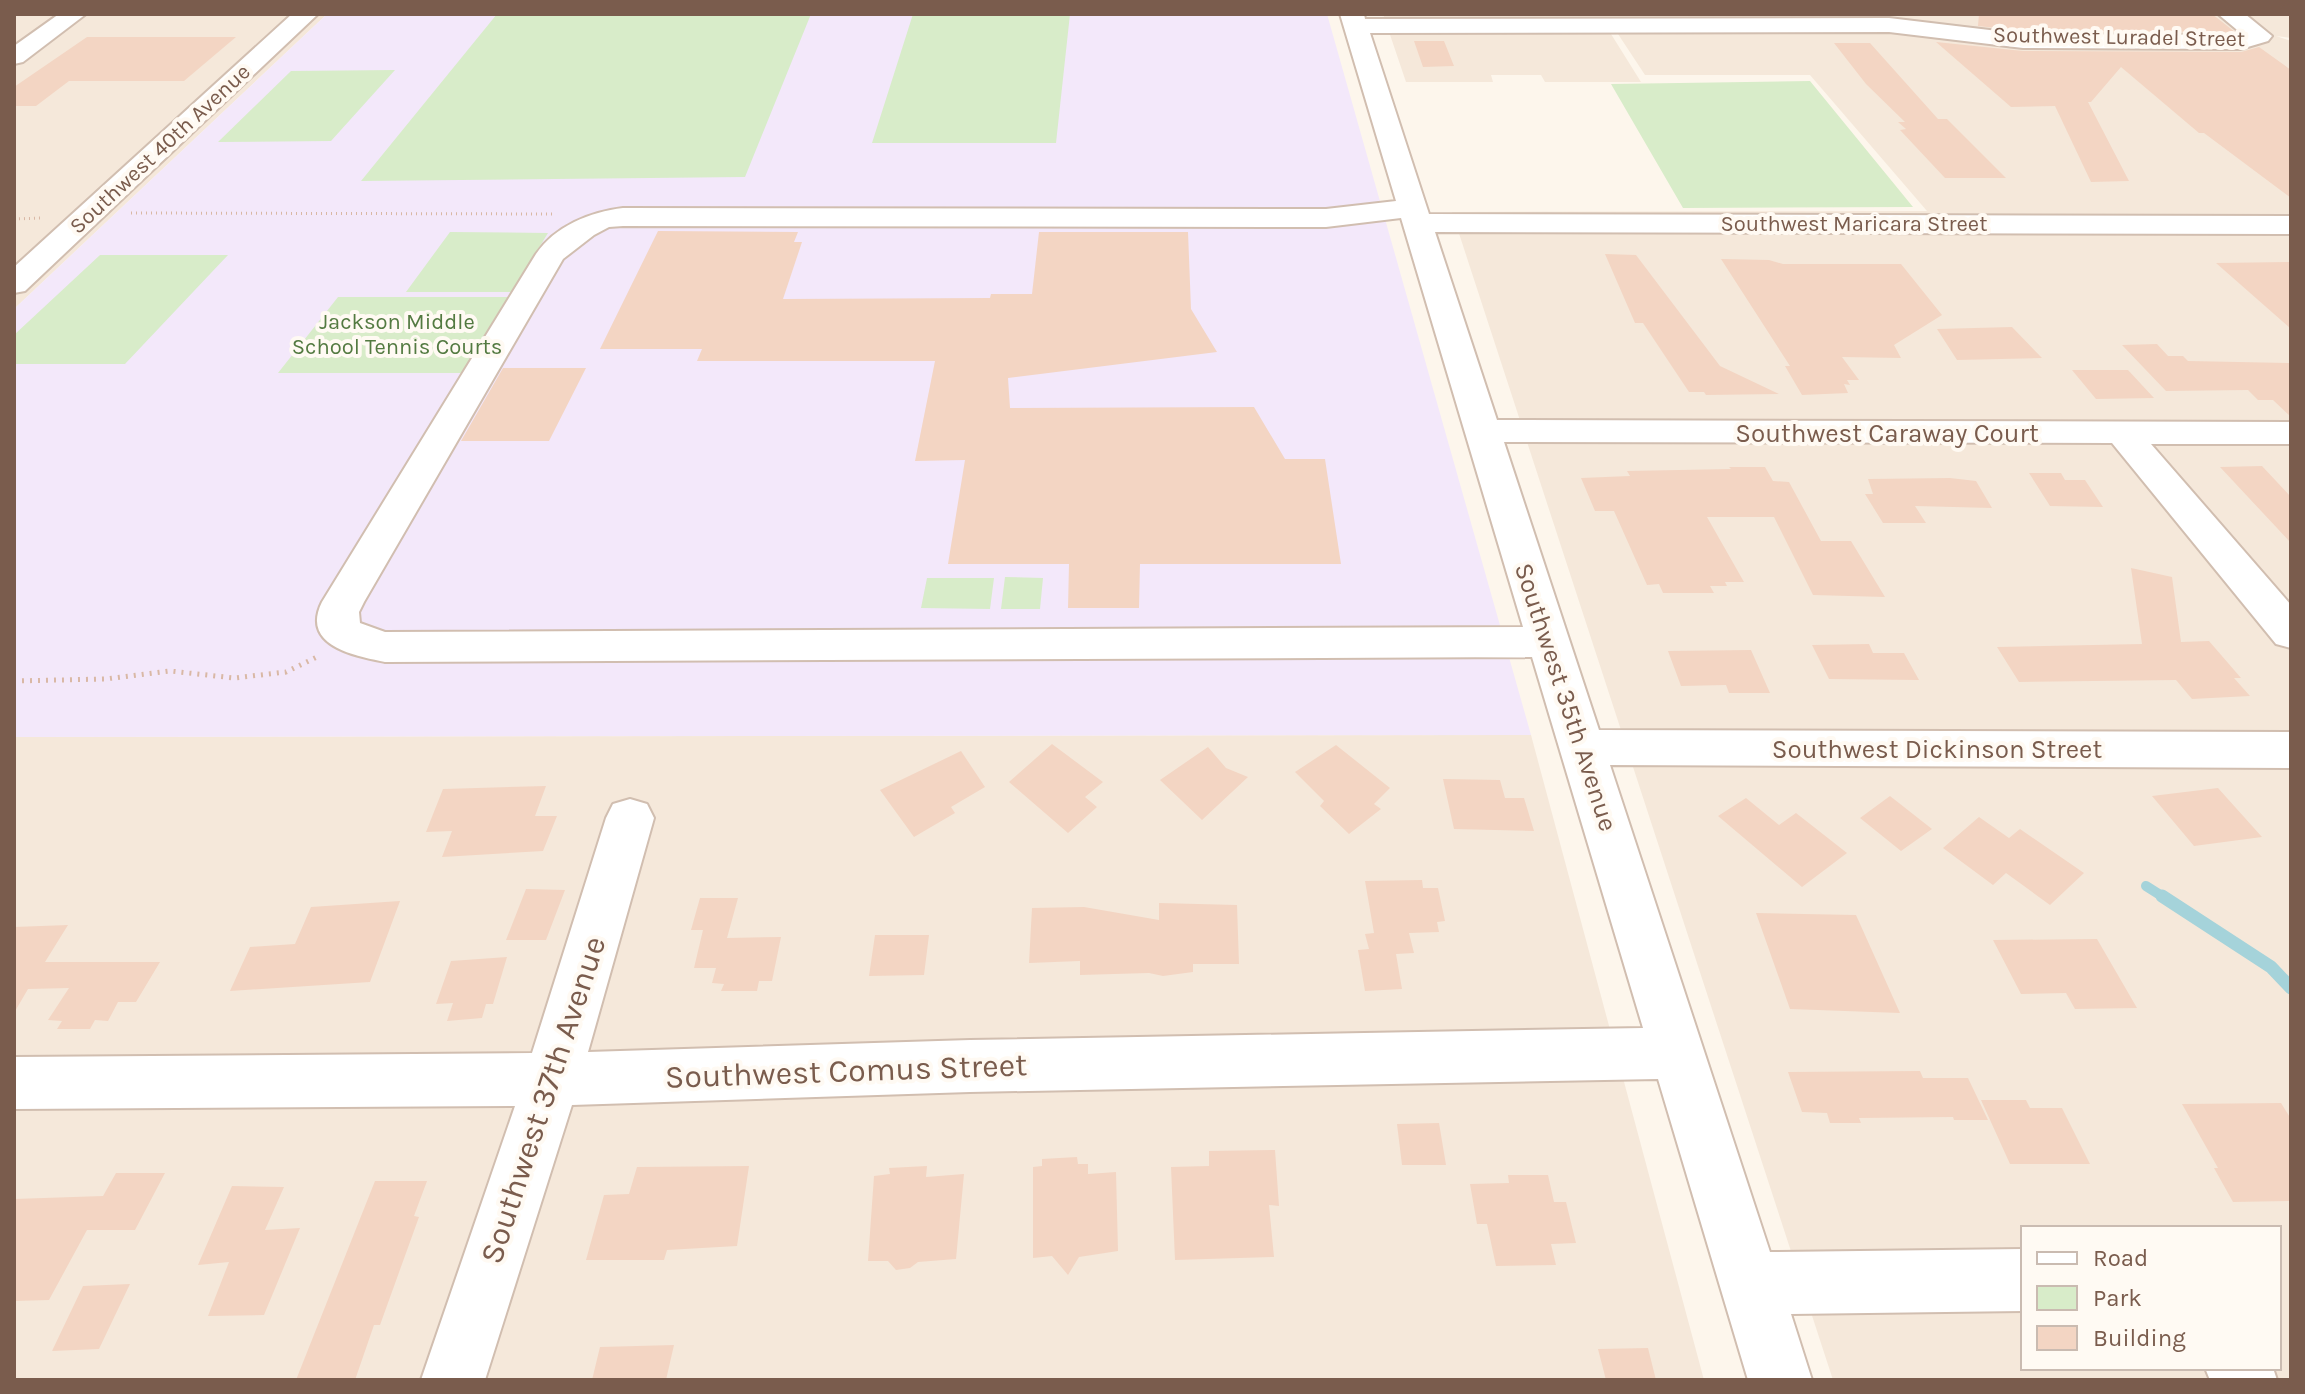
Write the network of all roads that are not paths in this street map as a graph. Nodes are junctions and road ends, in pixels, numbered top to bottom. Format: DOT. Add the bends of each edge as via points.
graph roads {
  1 [pos="74,14"];
  2 [pos="306,14"];
  3 [pos="2230,14"];
  4 [pos="1353,20"];
  5 [pos="14,57"];
  6 [pos="1414,216"];
  7 [pos="2291,225"];
  8 [pos="14,284"];
  9 [pos="1483,431"];
  10 [pos="2291,433"];
  11 [pos="2123,434"];
  12 [pos="2291,633"];
  13 [pos="1548,642"];
  14 [pos="1583,747"];
  15 [pos="2291,750"];
  16 [pos="630,818"];
  17 [pos="1677,1053"];
  18 [pos="552,1079"];
  19 [pos="14,1083"];
  20 [pos="2021,1280"];
  21 [pos="1750,1283"];
  22 [pos="453,1380"];
  23 [pos="1780,1380"];
  1 -- 5 [label="street"];
  2 -- 8 [label="street, Southwest 40th Avenue"];
  3 -- 4 [label="street, Southwest Luradel Street" via="2260,36 2241,42 2023,41 1889,25"];
  4 -- 6 [label="street, Southwest 35th Avenue"];
  6 -- 7 [label="street, Southwest Maricara Street"];
  6 -- 9 [label="street, Southwest 35th Avenue"];
  6 -- 13 [label="street, Southwest Maricara Street" via="1383,209 1326,218 602,220 574,232 551,254 338,612 340,630 385,647 410,648"];
  9 -- 11 [label="street, Southwest Caraway Court"];
  9 -- 13 [label="street, Southwest 35th Avenue"];
  10 -- 11 [label="street, Southwest Caraway Court"];
  11 -- 12 [label="street"];
  13 -- 14 [label="street, Southwest 35th Avenue"];
  14 -- 15 [label="street, Southwest Dickinson Street"];
  14 -- 17 [label="street, Southwest 35th Avenue"];
  16 -- 18 [label="street, Southwest 37th Avenue"];
  17 -- 18 [label="street, Southwest Comus Street"];
  17 -- 21 [label="street, Southwest 35th Avenue"];
  18 -- 19 [label="street, Southwest Comus Street"];
  18 -- 22 [label="street, Southwest 37th Avenue"];
  20 -- 21 [label="street"];
  21 -- 23 [label="street, Southwest 35th Avenue"];
}
